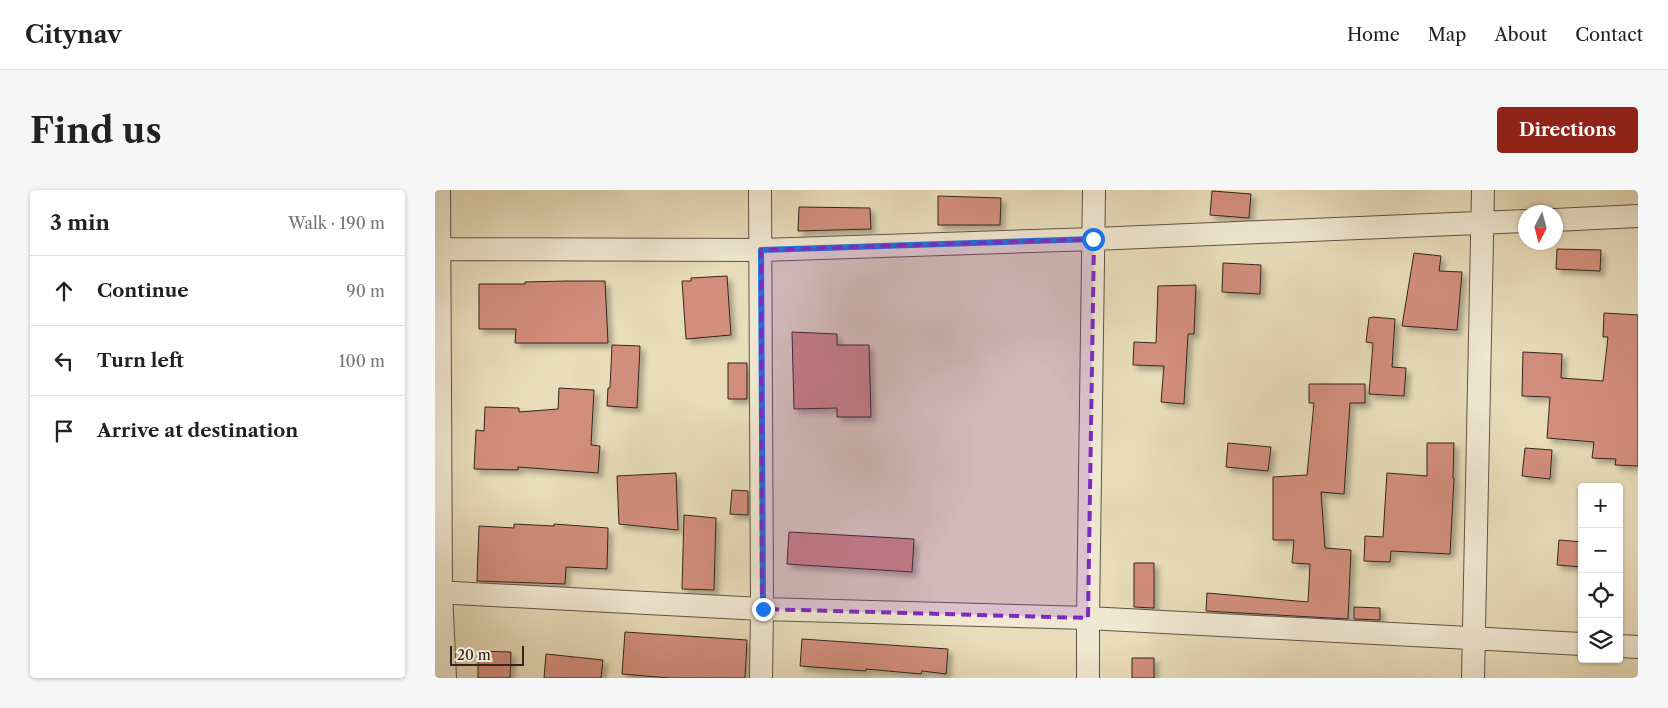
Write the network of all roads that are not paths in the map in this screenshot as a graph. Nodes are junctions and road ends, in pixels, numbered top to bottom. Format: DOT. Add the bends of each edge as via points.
graph roads {
  1 [pos="439,190"];
  2 [pos="759,190"];
  3 [pos="1094,190"];
  4 [pos="1483,190"];
  5 [pos="1638,216"];
  6 [pos="1563,220"];
  7 [pos="1518,221"];
  8 [pos="1483,222"];
  9 [pos="1093,239"];
  10 [pos="437,249"];
  11 [pos="761,250"];
  12 [pos="438,592"];
  13 [pos="763,609"];
  14 [pos="1088,618"];
  15 [pos="1472,637"];
  16 [pos="1578,644"];
  17 [pos="1623,646"];
  18 [pos="1638,647"];
  19 [pos="445,678"];
  20 [pos="761,678"];
  21 [pos="1088,678"];
  22 [pos="1473,678"];
  1 -- 10 [label="street"];
  2 -- 11 [label="street"];
  3 -- 9 [label="street"];
  4 -- 8 [label="street"];
  5 -- 6 [label="street"];
  7 -- 8 [label="street"];
  8 -- 9 [label="street"];
  8 -- 15 [label="street"];
  9 -- 11 [label="street"];
  9 -- 14 [label="street"];
  10 -- 11 [label="street"];
  10 -- 12 [label="street"];
  11 -- 13 [label="street"];
  12 -- 13 [label="street"];
  12 -- 19 [label="street"];
  13 -- 14 [label="street"];
  13 -- 20 [label="street"];
  14 -- 15 [label="street"];
  14 -- 21 [label="street"];
  15 -- 16 [label="street"];
  15 -- 22 [label="street"];
  17 -- 18 [label="street"];
}
